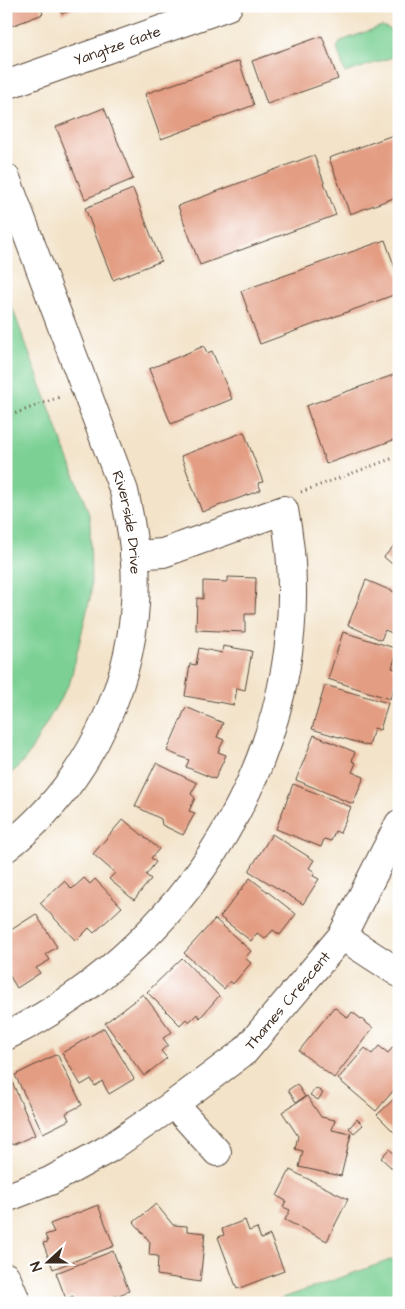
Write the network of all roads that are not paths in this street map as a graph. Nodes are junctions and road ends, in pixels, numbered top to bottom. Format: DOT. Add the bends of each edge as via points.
graph roads {
  1 [pos="228,6"];
  2 [pos="6,85"];
  3 [pos="6,178"];
  4 [pos="134,555"];
  5 [pos="399,824"];
  6 [pos="6,848"];
  7 [pos="342,936"];
  8 [pos="399,973"];
  9 [pos="6,1036"];
  10 [pos="174,1104"];
  11 [pos="217,1152"];
  12 [pos="6,1198"];
  13 [pos="6,1277"];
  14 [pos="17,1303"];
  1 -- 2 [label="street, Yangtze Gate"];
  3 -- 4 [label="street, Riverside Drive" via="113,458 124,491"];
  4 -- 6 [label="street, Riverside Drive" via="135,599 128,649 107,719 70,784 48,810"];
  4 -- 9 [label="street" via="163,553 284,510 292,580 290,644 280,701 245,798 194,881 120,962 68,1002"];
  5 -- 7 [label="street, Thames Crescent"];
  7 -- 8 [label="street"];
  7 -- 10 [label="street, Thames Crescent" via="245,1050"];
  10 -- 11 [label="street"];
  10 -- 12 [label="street, Thames Crescent" via="110,1148 50,1181"];
  13 -- 14 [label="street"];
}
